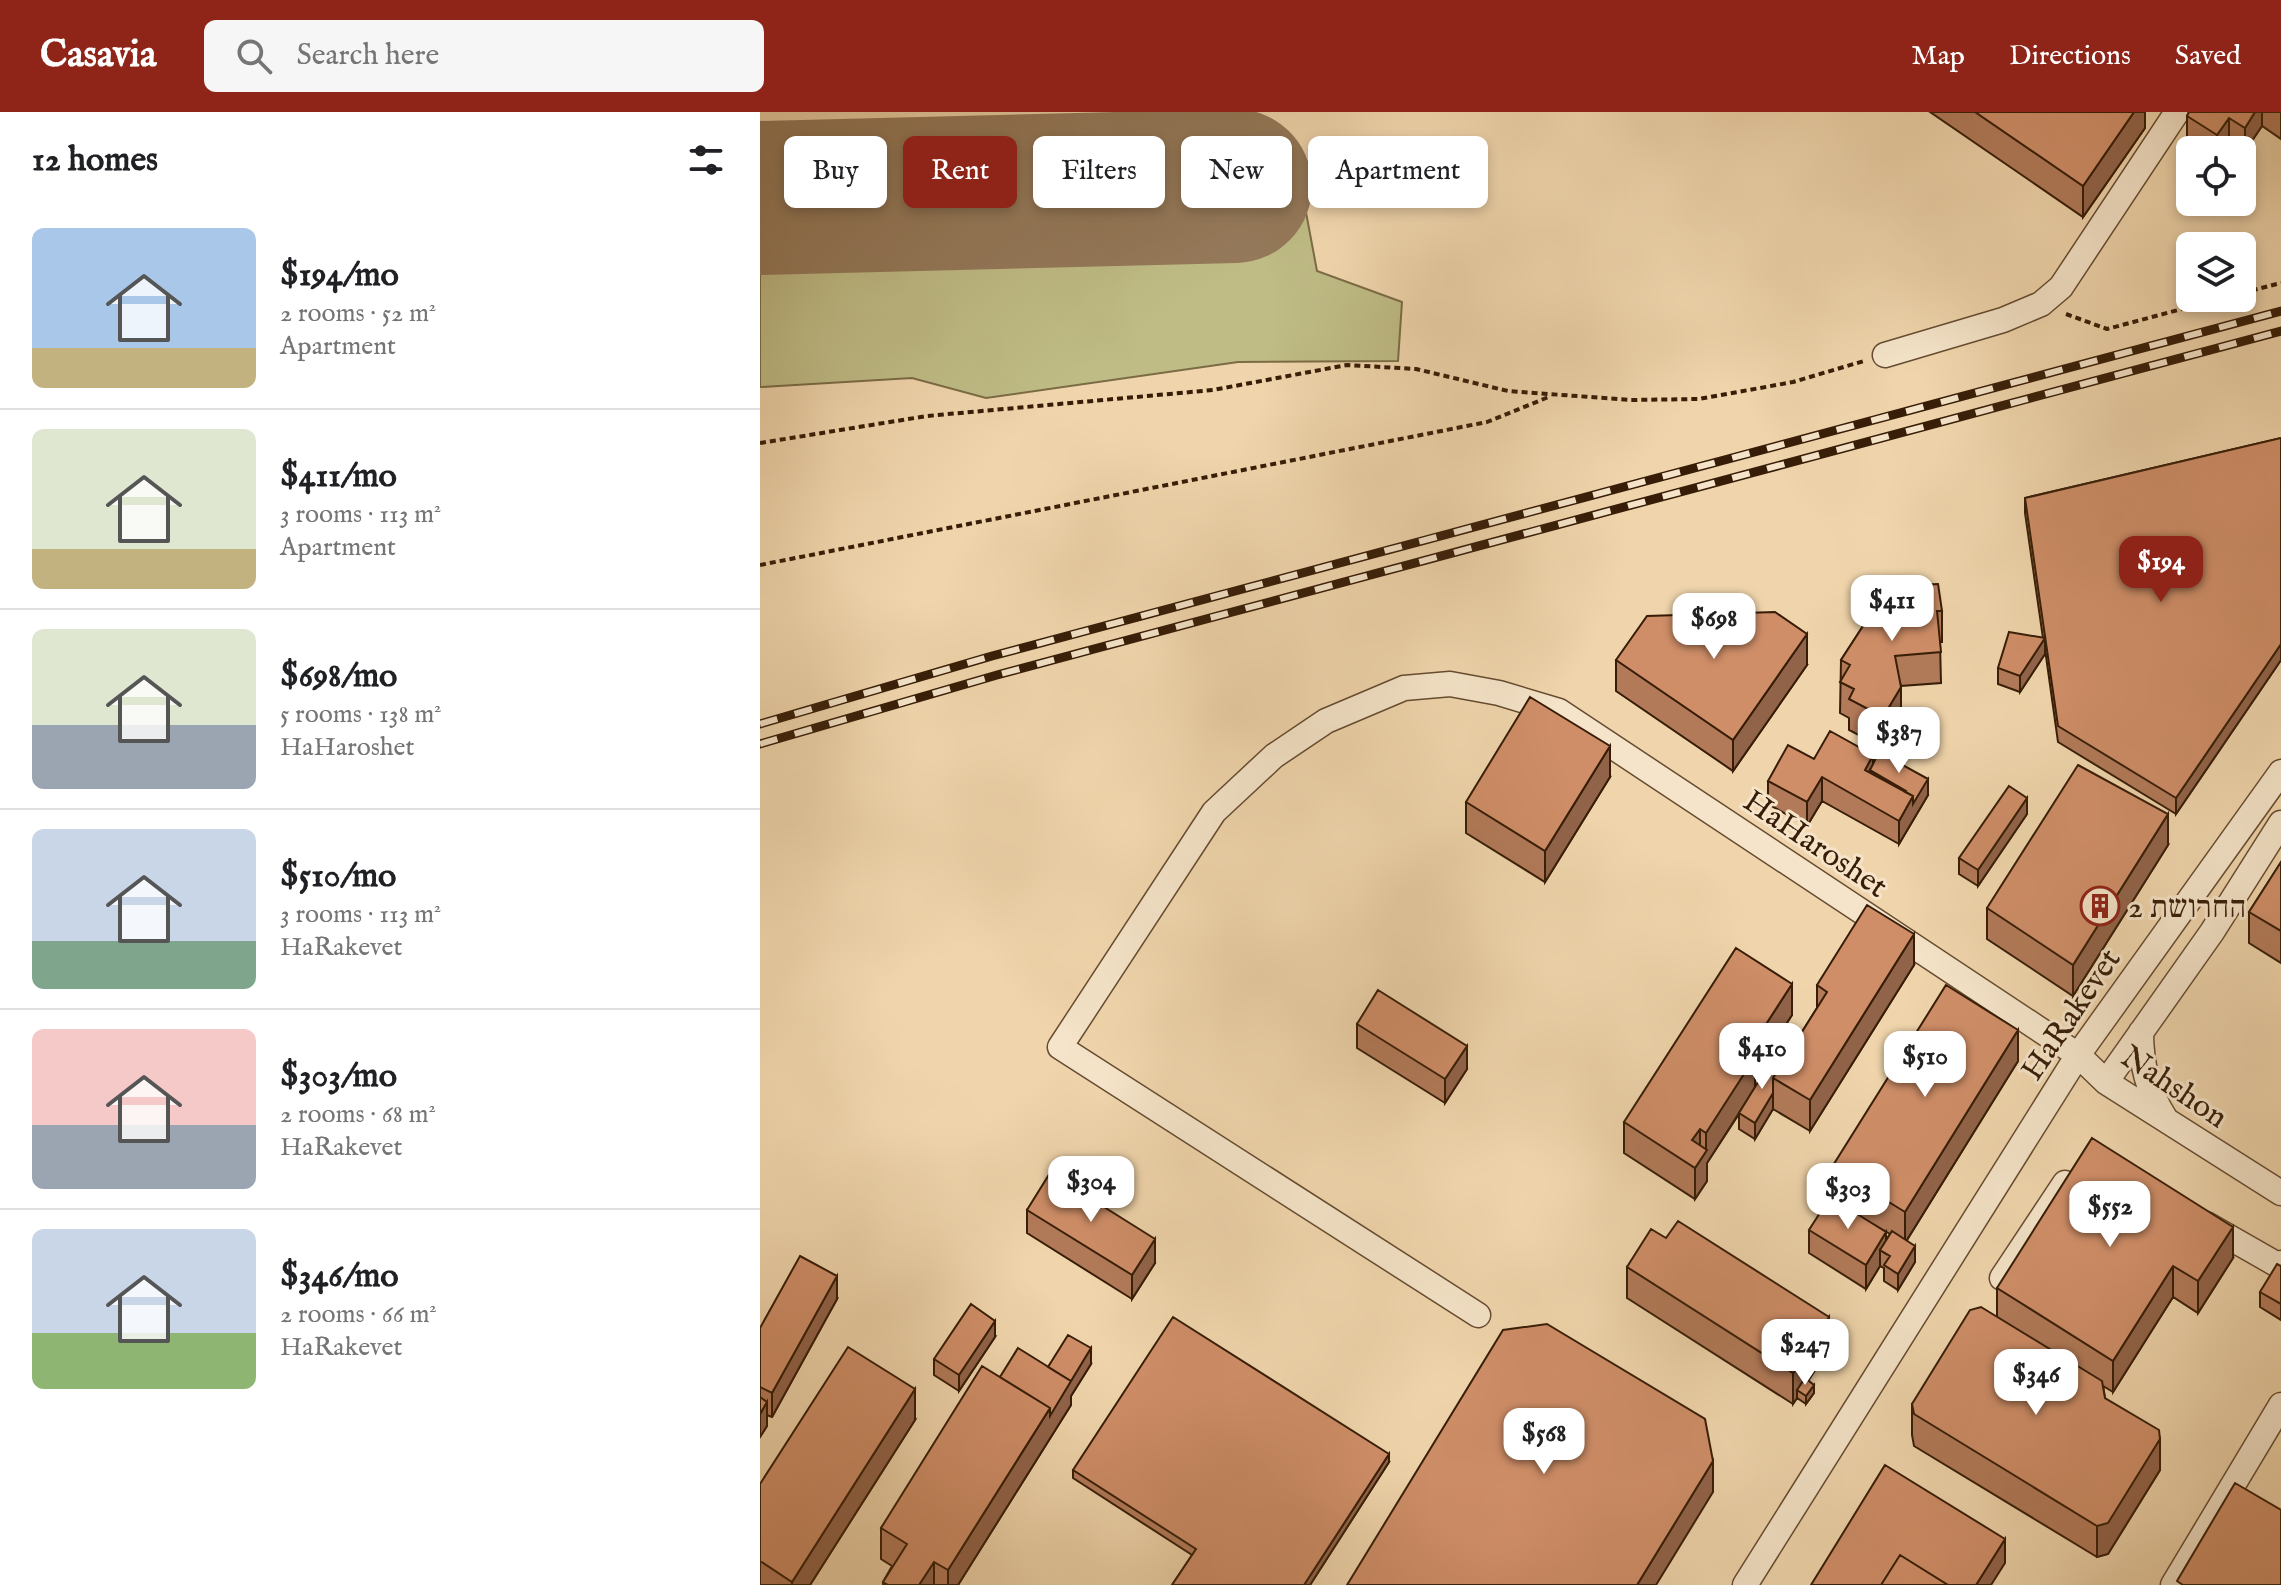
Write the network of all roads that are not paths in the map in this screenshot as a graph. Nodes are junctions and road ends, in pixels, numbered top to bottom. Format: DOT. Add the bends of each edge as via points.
graph roads {
  1 [pos="2177,112"];
  2 [pos="1885,355"];
  3 [pos="2281,772"];
  4 [pos="2281,823"];
  5 [pos="2141,1032"];
  6 [pos="2078,1055"];
  7 [pos="2106,1082"];
  8 [pos="2166,1120"];
  9 [pos="2076,1165"];
  10 [pos="2281,1193"];
  11 [pos="2180,1209"];
  12 [pos="2281,1263"];
  13 [pos="2002,1278"];
  14 [pos="1478,1315"];
  15 [pos="2281,1405"];
  16 [pos="1745,1585"];
  17 [pos="2173,1585"];
  1 -- 2 [label="street" via="2061,287 2041,304"];
  3 -- 6 [label="street, HaRakevet"];
  4 -- 5 [label="street"];
  5 -- 7 [label="street"];
  5 -- 8 [label="street" via="2151,1097"];
  6 -- 7 [label="street, Nahshon"];
  6 -- 14 [label="street, HaHaroshet" via="1559,711 1450,684 1404,688 1326,721 1274,756 1214,812 1060,1047"];
  6 -- 16 [label="street, HaRakevet"];
  7 -- 8 [label="street, Nahshon"];
  8 -- 10 [label="street, Nahshon"];
  9 -- 13 [label="street"];
  11 -- 12 [label="street"];
  15 -- 17 [label="street"];
}
